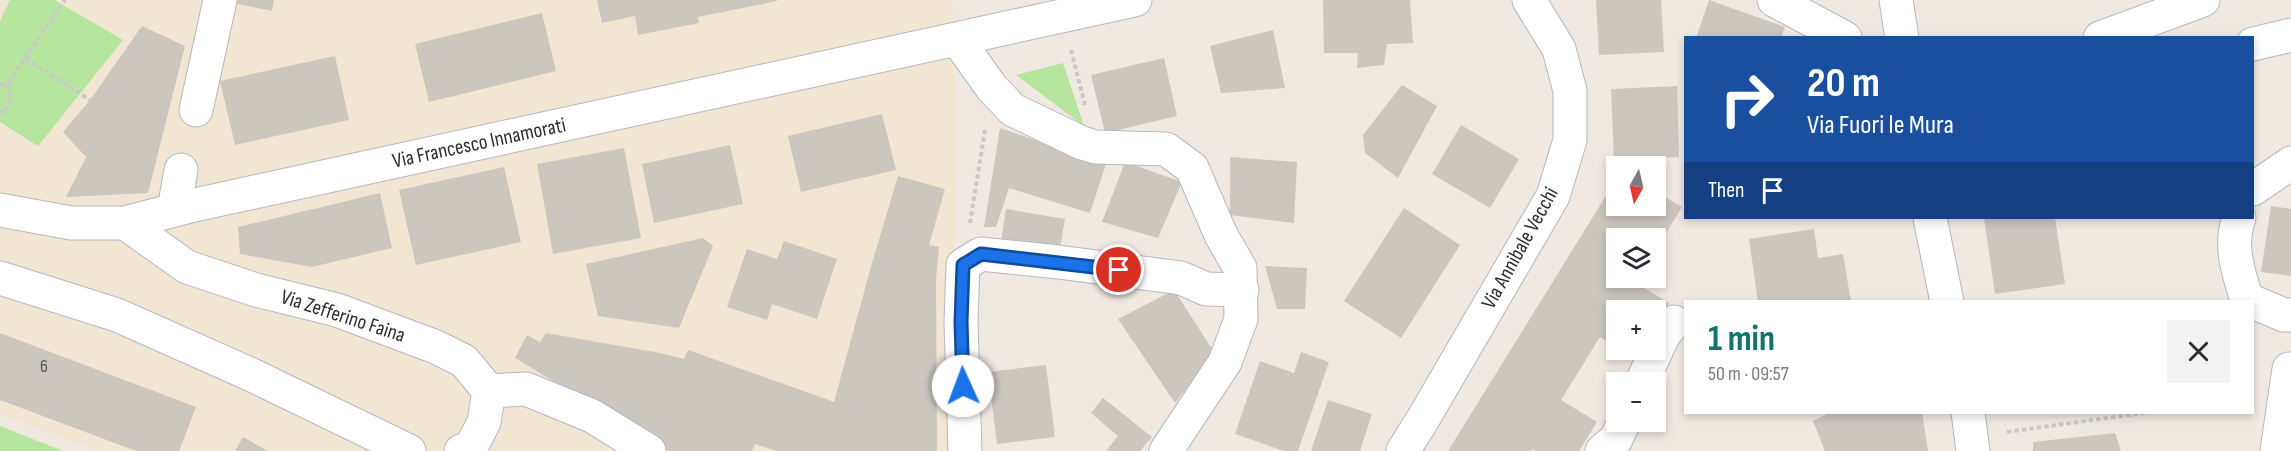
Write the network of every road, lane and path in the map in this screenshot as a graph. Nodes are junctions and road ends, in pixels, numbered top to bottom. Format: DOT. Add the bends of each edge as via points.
graph roads {
  1 [pos="65,0"];
  2 [pos="220,0"];
  3 [pos="1135,0"];
  4 [pos="1529,0"];
  5 [pos="1774,0"];
  6 [pos="1896,0"];
  7 [pos="2204,0"];
  8 [pos="1090,5"];
  9 [pos="2291,35"];
  10 [pos="1841,36"];
  11 [pos="1902,36"];
  12 [pos="2105,36"];
  13 [pos="957,39"];
  14 [pos="2254,44"];
  15 [pos="1071,50"];
  16 [pos="25,58"];
  17 [pos="8,84"];
  18 [pos="0,86"];
  19 [pos="992,88"];
  20 [pos="90,99"];
  21 [pos="196,110"];
  22 [pos="0,111"];
  23 [pos="1095,147"];
  24 [pos="2291,163"];
  25 [pos="182,170"];
  26 [pos="2254,188"];
  27 [pos="0,210"];
  28 [pos="174,210"];
  29 [pos="1930,219"];
  30 [pos="2239,219"];
  31 [pos="125,223"];
  32 [pos="963,265"];
  33 [pos="0,278"];
  34 [pos="1242,290"];
  35 [pos="1947,300"];
  36 [pos="2247,300"];
  37 [pos="2254,303"];
  38 [pos="2291,315"];
  39 [pos="1674,321"];
  40 [pos="2291,369"];
  41 [pos="1647,372"];
  42 [pos="489,391"];
  43 [pos="1968,414"];
  44 [pos="2136,414"];
  45 [pos="1619,432"];
  46 [pos="2007,432"];
  47 [pos="469,450"];
  48 [pos="409,451"];
  49 [pos="649,451"];
  50 [pos="965,451"];
  51 [pos="1166,451"];
  52 [pos="1403,451"];
  53 [pos="1602,451"];
  54 [pos="1973,451"];
  55 [pos="2277,451"];
  1 -- 16 [label="path"];
  2 -- 21 [label="street"];
  3 -- 8 [label="street"];
  4 -- 52 [label="street, Via Annibale Vecchi" via="1559,49 1570,91 1570,140 1553,196"];
  5 -- 10 [label="street"];
  6 -- 11 [label="street"];
  7 -- 12 [label="street"];
  8 -- 13 [label="street"];
  9 -- 14 [label="street"];
  13 -- 19 [label="street"];
  13 -- 28 [label="street, Via Francesco Innamorati"];
  15 -- 23 [label="path"];
  16 -- 17 [label="path"];
  16 -- 20 [label="path"];
  17 -- 18 [label="path"];
  17 -- 22 [label="path" via="11,101 4,113"];
  19 -- 23 [label="street" via="1013,110"];
  19 -- 32 [label="path"];
  23 -- 34 [label="street" via="1166,149 1192,168 1240,268"];
  24 -- 26 [label="street"];
  25 -- 28 [label="street"];
  27 -- 31 [label="street, Via Francesco Innamorati" via="70,223"];
  28 -- 31 [label="street, Via Francesco Innamorati"];
  29 -- 35 [label="street"];
  30 -- 36 [label="street" via="2234,233 2237,270"];
  31 -- 42 [label="street, Via Zefferino Faina" via="187,267 256,290 337,310 436,347 464,361"];
  32 -- 34 [label="street" via="981,254 1181,278 1206,289"];
  32 -- 50 [label="street"];
  33 -- 48 [label="street" via="117,315"];
  34 -- 51 [label="street" via="1241,319 1225,362"];
  37 -- 38 [label="street"];
  39 -- 41 [label="street"];
  40 -- 55 [label="street"];
  42 -- 47 [label="street" via="484,422"];
  42 -- 49 [label="street" via="525,389 592,416"];
  43 -- 54 [label="street"];
  44 -- 46 [label="path"];
  45 -- 53 [label="street"];
}
